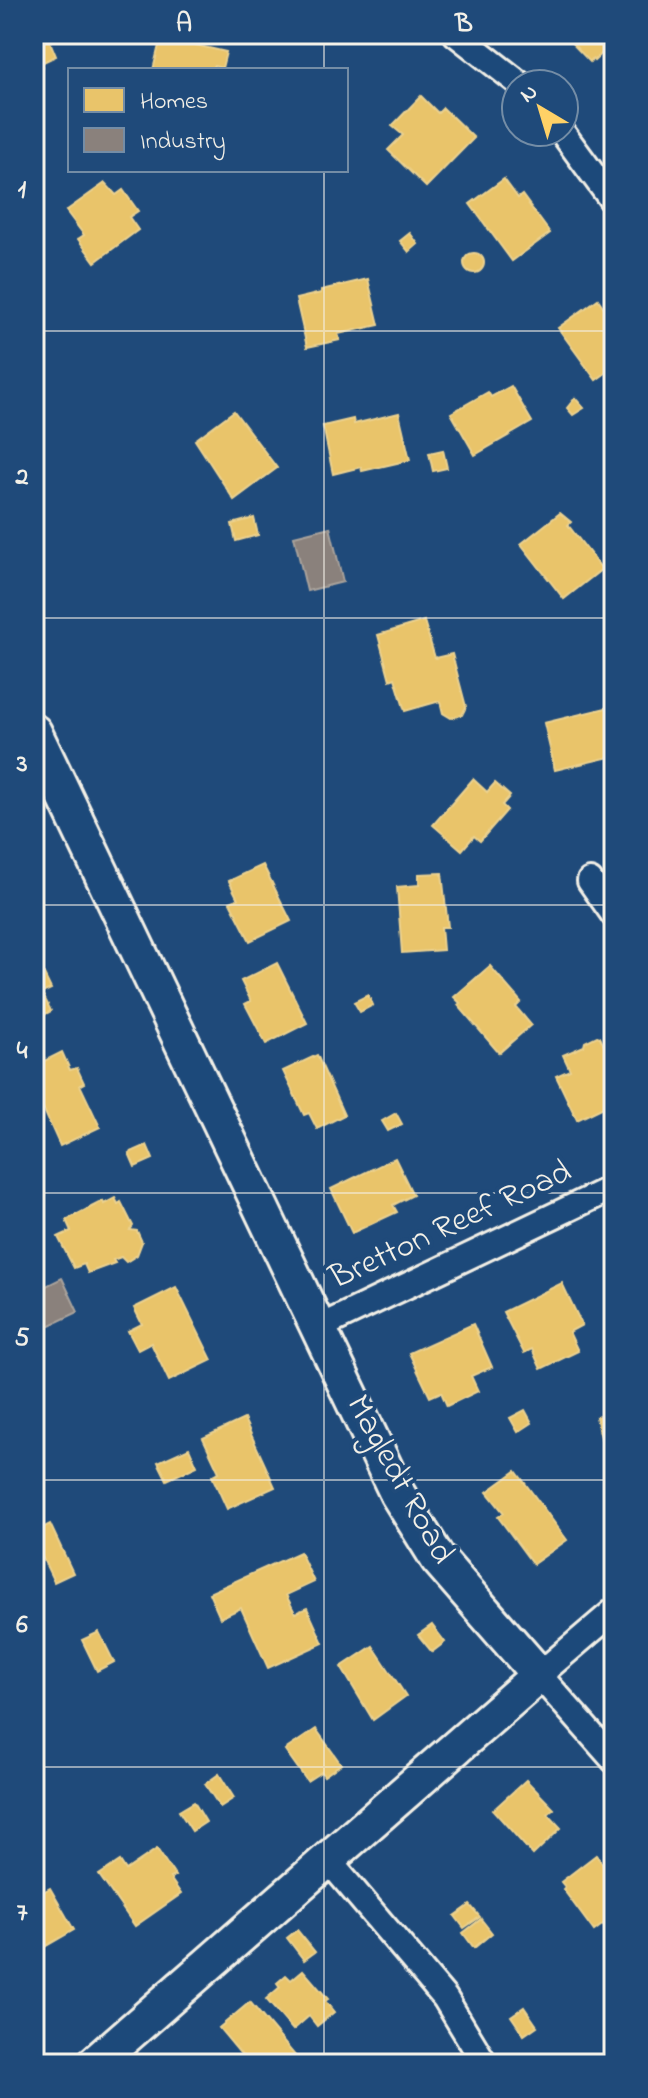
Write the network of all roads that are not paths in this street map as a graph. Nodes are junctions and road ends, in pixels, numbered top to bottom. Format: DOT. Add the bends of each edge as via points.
graph roads {
  1 [pos="456,34"];
  2 [pos="500,68"];
  3 [pos="574,148"];
  4 [pos="614,203"];
  5 [pos="34,732"];
  6 [pos="590,881"];
  7 [pos="614,915"];
  8 [pos="614,1187"];
  9 [pos="318,1328"];
  10 [pos="614,1611"];
  11 [pos="539,1675"];
  12 [pos="614,1760"];
  13 [pos="329,1861"];
  14 [pos="94,2064"];
  15 [pos="485,2064"];
  1 -- 2 [label="street"];
  3 -- 4 [label="street"];
  5 -- 9 [label="street, Magledt Road"];
  6 -- 7 [label="street"];
  8 -- 9 [label="street, Bretton Reef Road"];
  9 -- 11 [label="street, Magledt Road" via="373,1446 424,1538"];
  10 -- 11 [label="street"];
  11 -- 12 [label="street"];
  11 -- 13 [label="street"];
  13 -- 14 [label="street"];
  13 -- 15 [label="street" via="445,1998"];
}
